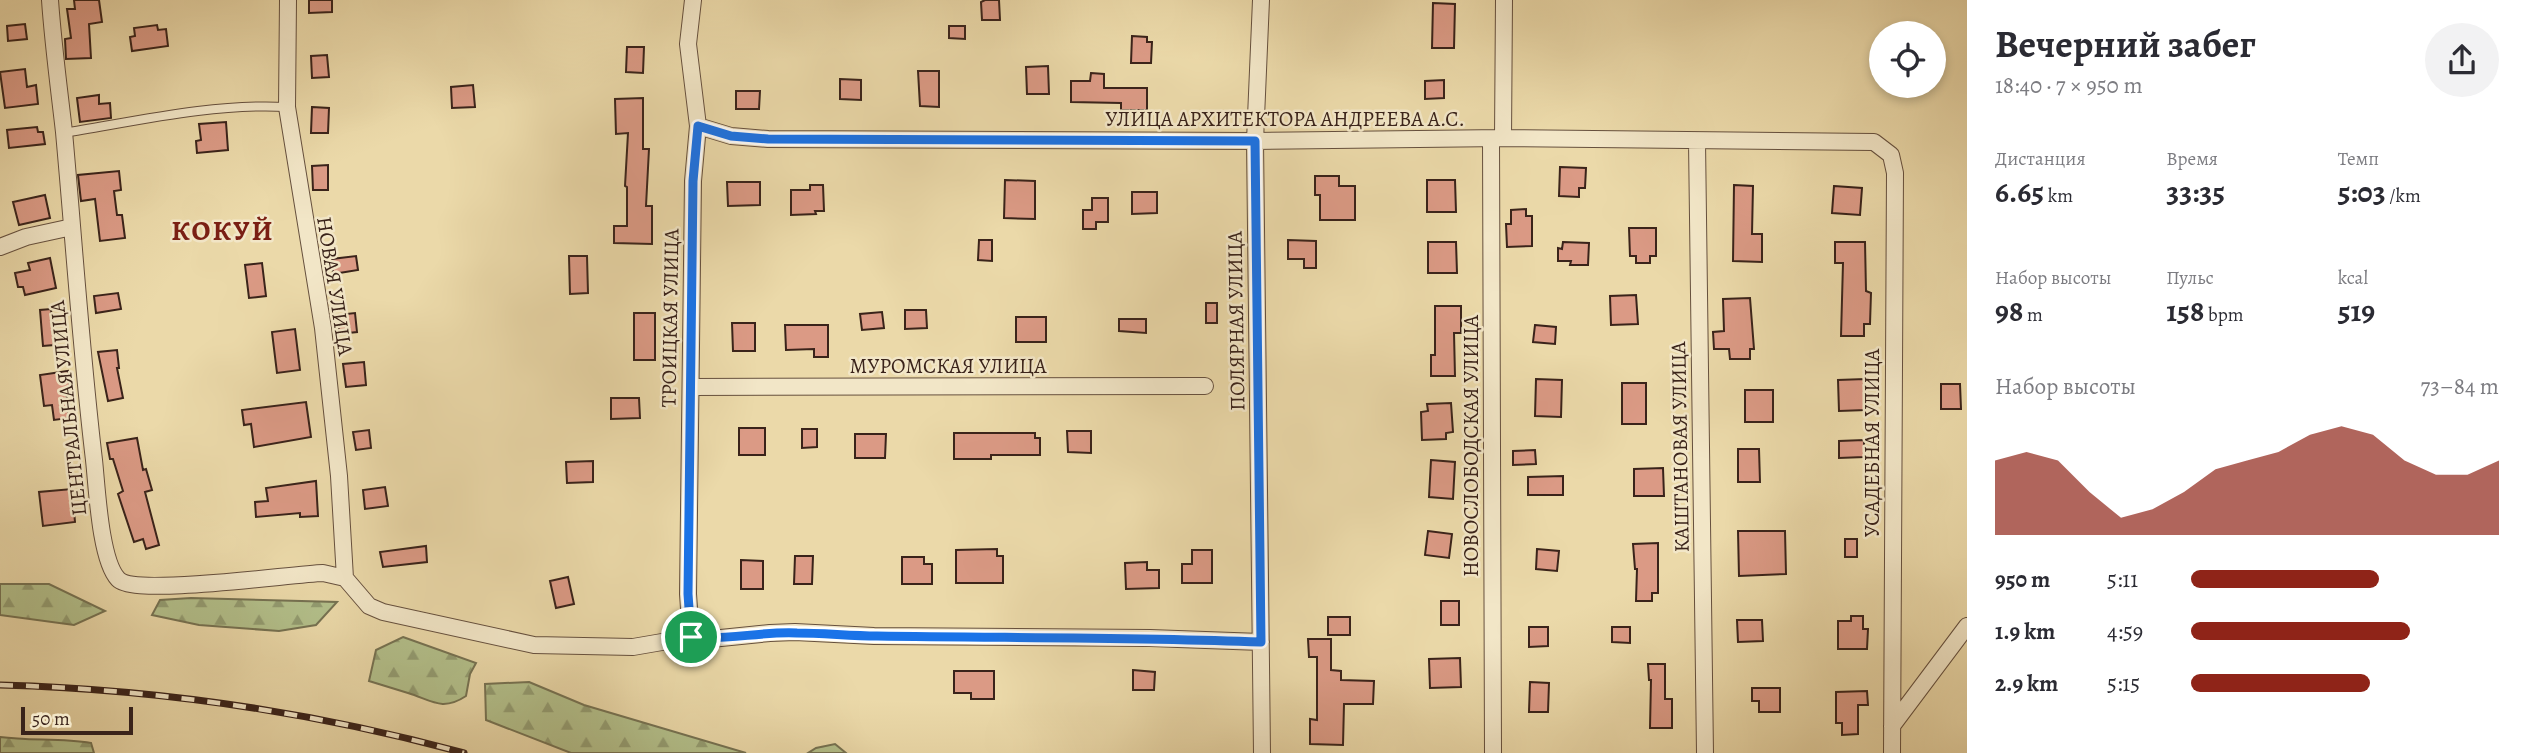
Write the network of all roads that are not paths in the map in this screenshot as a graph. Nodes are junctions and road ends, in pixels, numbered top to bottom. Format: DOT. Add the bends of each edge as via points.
graph roads {
  1 [pos="50,0"];
  2 [pos="288,0"];
  3 [pos="693,0"];
  4 [pos="1261,0"];
  5 [pos="1504,0"];
  6 [pos="287,107"];
  7 [pos="698,126"];
  8 [pos="64,133"];
  9 [pos="1497,139"];
  10 [pos="1255,141"];
  11 [pos="1697,141"];
  12 [pos="1874,142"];
  13 [pos="72,227"];
  14 [pos="0,247"];
  15 [pos="1205,386"];
  16 [pos="691,387"];
  17 [pos="345,578"];
  18 [pos="1967,626"];
  19 [pos="691,637"];
  20 [pos="1261,642"];
  21 [pos="1892,726"];
  22 [pos="1262,753"];
  23 [pos="1493,753"];
  24 [pos="1705,753"];
  25 [pos="1892,753"];
  1 -- 8 [label="street, ЦЕНТРАЛЬНАЯ УЛИЦА"];
  2 -- 6 [label="street, НОВАЯ УЛИЦА"];
  3 -- 7 [label="street, ТРОИЦКАЯ УЛИЦА" via="688,44"];
  4 -- 10 [label="street, ПОЛЯРНАЯ УЛИЦА"];
  5 -- 9 [label="street, НОВОСЛОБОДСКАЯ УЛИЦА"];
  6 -- 8 [label="lane" via="193,113"];
  6 -- 17 [label="street, НОВАЯ УЛИЦА" via="323,328"];
  7 -- 10 [label="street, УЛИЦА АРХИТЕКТОРА АНДРЕЕВА А.С." via="731,136 768,139"];
  7 -- 16 [label="street, ТРОИЦКАЯ УЛИЦА" via="693,181"];
  8 -- 13 [label="street, ЦЕНТРАЛЬНАЯ УЛИЦА"];
  9 -- 10 [label="street, УЛИЦА АРХИТЕКТОРА АНДРЕЕВА А.С."];
  9 -- 11 [label="street, УЛИЦА АРХИТЕКТОРА АНДРЕЕВА А.С."];
  9 -- 23 [label="street, НОВОСЛОБОДСКАЯ УЛИЦА"];
  10 -- 20 [label="street, ПОЛЯРНАЯ УЛИЦА"];
  11 -- 12 [label="street, УЛИЦА АРХИТЕКТОРА АНДРЕЕВА А.С."];
  11 -- 24 [label="street, КАШТАНОВАЯ УЛИЦА"];
  12 -- 21 [label="street, УСАДЕБНАЯ УЛИЦА" via="1891,155 1895,173"];
  13 -- 14 [label="street"];
  13 -- 17 [label="street, ЦЕНТРАЛЬНАЯ УЛИЦА" via="99,510 110,566 119,580 153,586 307,573"];
  15 -- 16 [label="street, МУРОМСКАЯ УЛИЦА"];
  16 -- 19 [label="street, ТРОИЦКАЯ УЛИЦА"];
  17 -- 19 [label="street" via="369,606 383,612 534,645 633,647"];
  18 -- 21 [label="street"];
  19 -- 20 [label="street" via="795,632"];
  20 -- 22 [label="street, ПОЛЯРНАЯ УЛИЦА"];
  21 -- 25 [label="street, УСАДЕБНАЯ УЛИЦА"];
}
